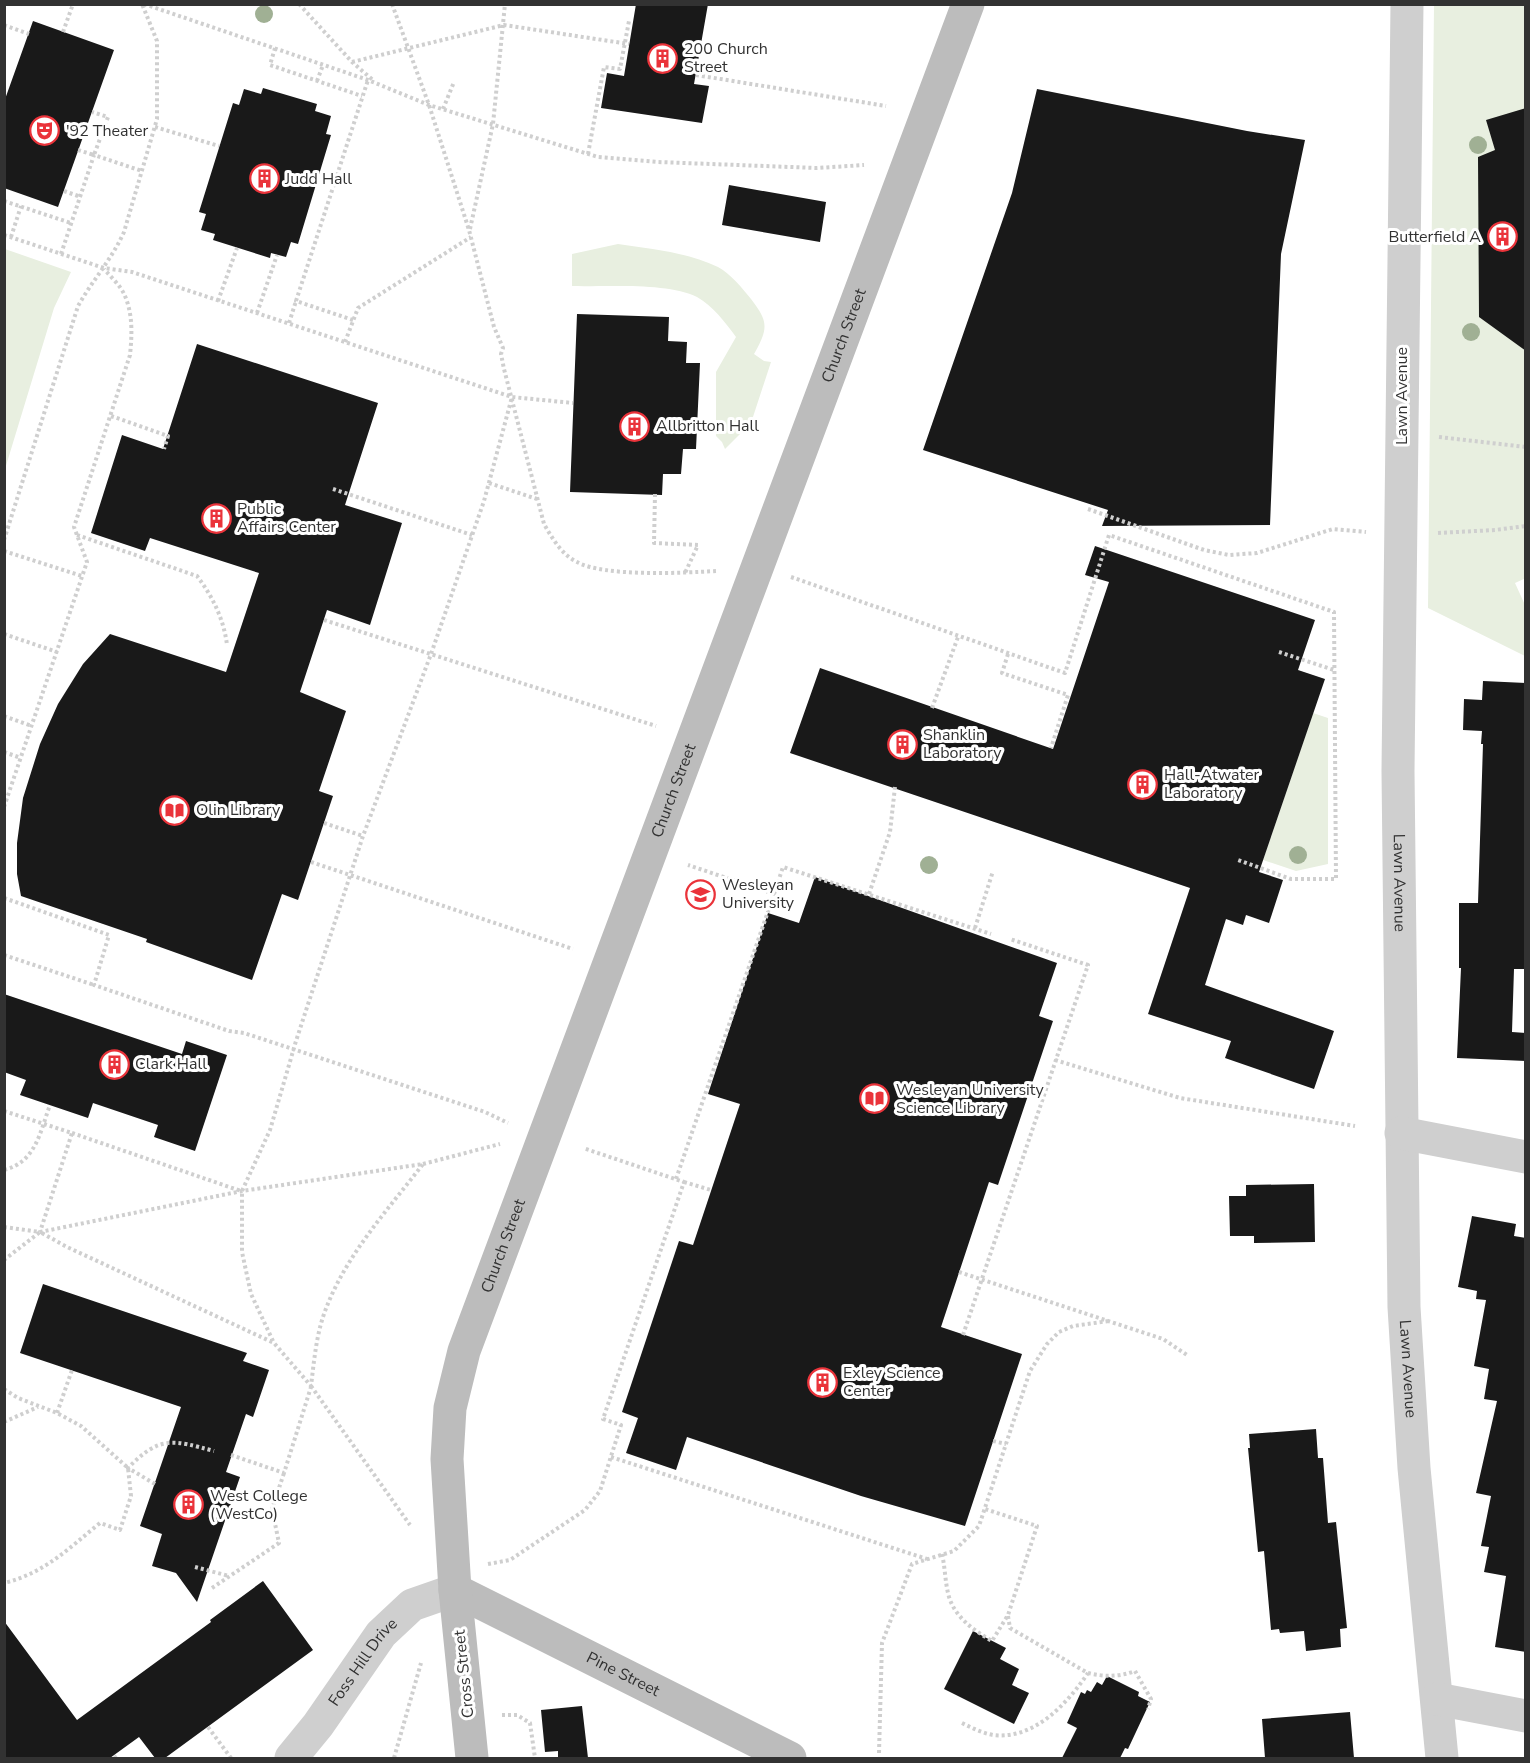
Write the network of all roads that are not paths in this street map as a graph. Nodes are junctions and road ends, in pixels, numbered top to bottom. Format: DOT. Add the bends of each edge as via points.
graph roads {
  1 [pos="968,4"];
  2 [pos="1407,4"];
  3 [pos="1401,1133"];
  4 [pos="1526,1157"];
  5 [pos="456,1590"];
  6 [pos="1437,1699"];
  7 [pos="1526,1716"];
  8 [pos="291,1758"];
  9 [pos="472,1758"];
  10 [pos="790,1758"];
  11 [pos="1442,1758"];
  1 -- 5 [label="street, Church Street" via="464,1351 450,1408 447,1459"];
  2 -- 3 [label="street, Lawn Avenue" via="1398,771"];
  3 -- 4 [label="street"];
  3 -- 6 [label="street, Lawn Avenue" via="1404,1307 1414,1468"];
  5 -- 8 [label="street, Foss Hill Drive" via="412,1605 381,1634"];
  5 -- 9 [label="street, Cross Street"];
  5 -- 10 [label="street, Pine Street"];
  6 -- 7 [label="street"];
  6 -- 11 [label="street, Lawn Avenue"];
}
